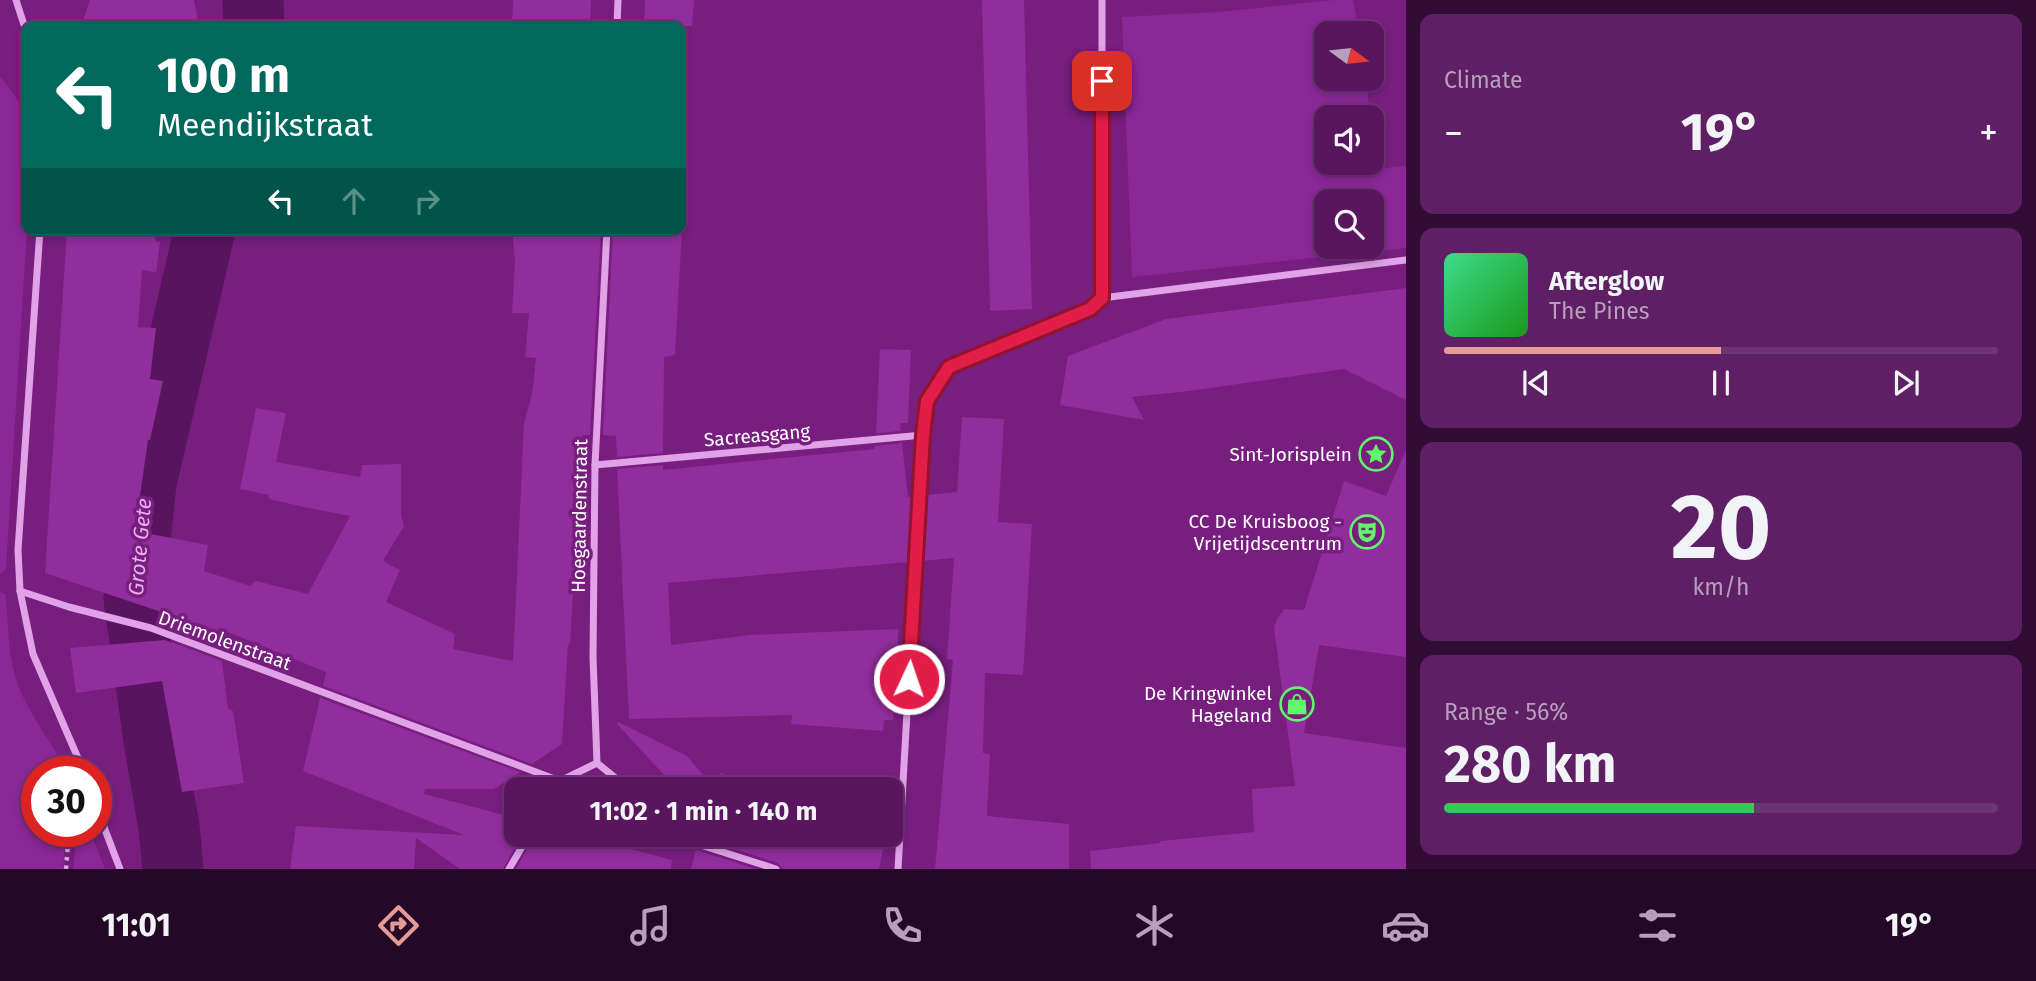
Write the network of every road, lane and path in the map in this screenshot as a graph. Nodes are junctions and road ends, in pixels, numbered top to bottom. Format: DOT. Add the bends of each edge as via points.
graph roads {
  1 [pos="16,0"];
  2 [pos="618,0"];
  3 [pos="1102,0"];
  4 [pos="23,21"];
  5 [pos="617,21"];
  6 [pos="40,235"];
  7 [pos="607,235"];
  8 [pos="1406,260"];
  9 [pos="1102,298"];
  10 [pos="923,435"];
  11 [pos="595,465"];
  12 [pos="20,591"];
  13 [pos="77,756"];
  14 [pos="597,763"];
  15 [pos="536,777"];
  16 [pos="572,777"];
  17 [pos="614,777"];
  18 [pos="68,847"];
  19 [pos="112,847"];
  20 [pos="522,847"];
  21 [pos="707,847"];
  22 [pos="66,869"];
  23 [pos="120,869"];
  24 [pos="509,869"];
  25 [pos="776,869"];
  26 [pos="898,869"];
  1 -- 4 [label="street"];
  2 -- 5 [label="street"];
  3 -- 9 [label="street"];
  6 -- 12 [label="street" via="18,550"];
  7 -- 11 [label="street, Hoegaardenstraat"];
  8 -- 9 [label="street"];
  9 -- 10 [label="street" via="1090,309 949,367 927,401"];
  10 -- 11 [label="street, Sacreasgang"];
  10 -- 26 [label="street"];
  11 -- 14 [label="street, Hoegaardenstraat"];
  12 -- 13 [label="street" via="33,654"];
  12 -- 15 [label="street, Driemolenstraat" via="151,628"];
  14 -- 16 [label="street, Driemolenstraat"];
  14 -- 17 [label="street"];
  18 -- 22 [label="path"];
  19 -- 23 [label="street"];
  20 -- 24 [label="street"];
  21 -- 25 [label="street"];
}
